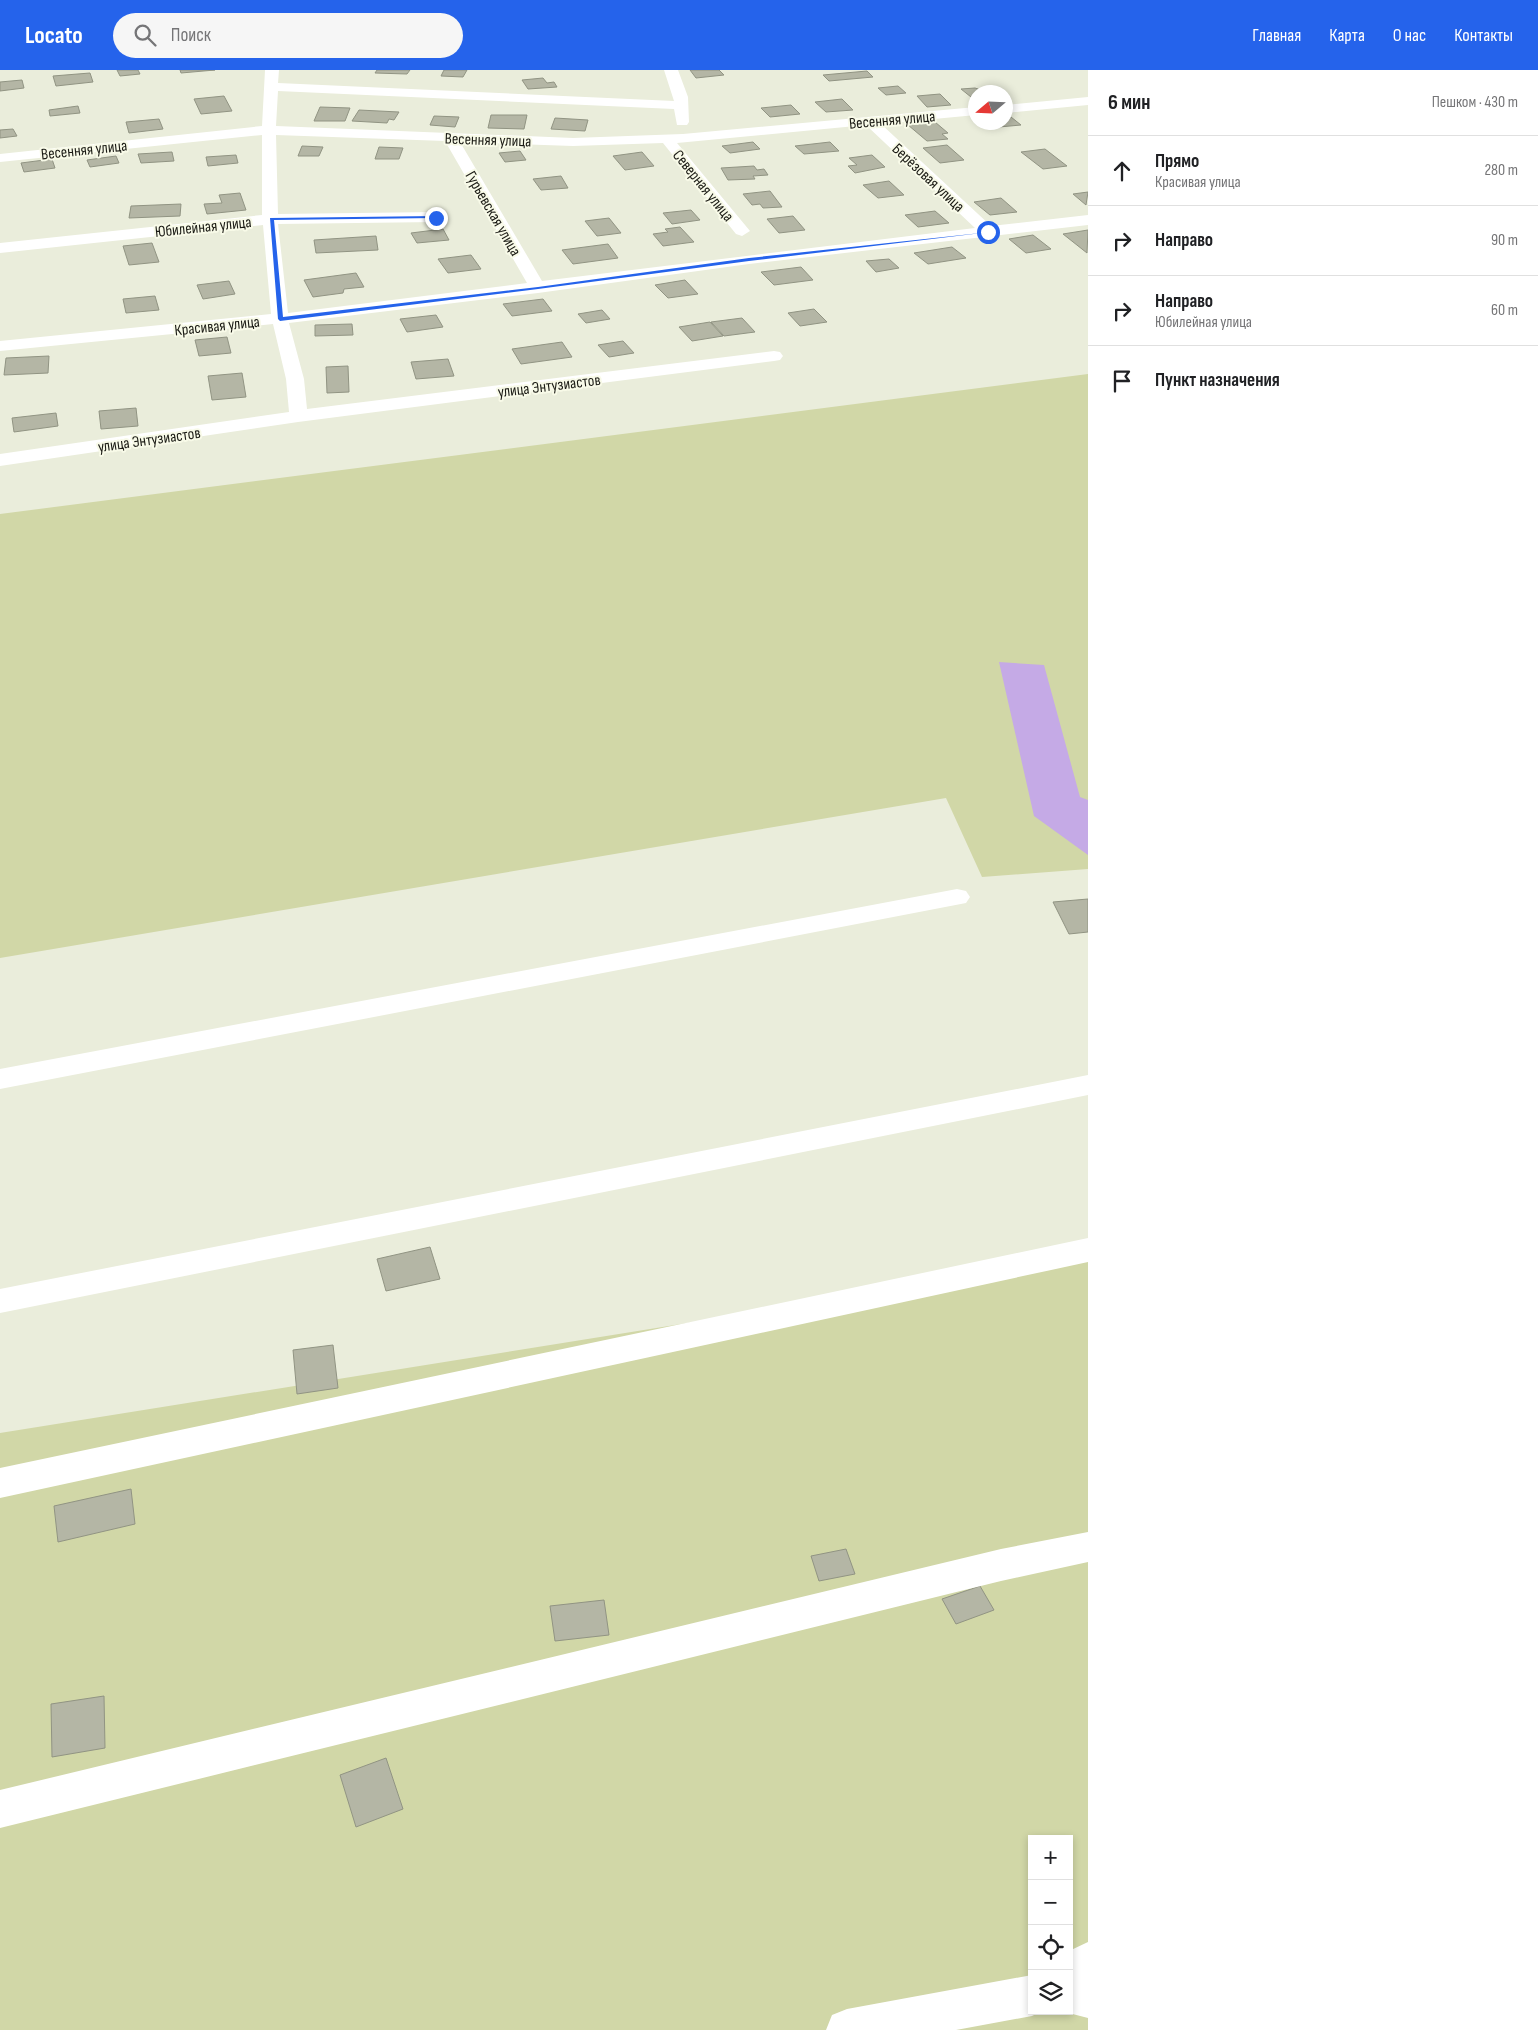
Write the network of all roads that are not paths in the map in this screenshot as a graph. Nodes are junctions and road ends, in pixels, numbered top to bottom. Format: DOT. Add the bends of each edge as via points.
graph roads {
  1 [pos="272,70"];
  2 [pos="671,70"];
  3 [pos="271,87"];
  4 [pos="1088,101"];
  5 [pos="681,105"];
  6 [pos="1013,107"];
  7 [pos="968,112"];
  8 [pos="870,121"];
  9 [pos="269,130"];
  10 [pos="450,137"];
  11 [pos="666,138"];
  12 [pos="683,138"];
  13 [pos="0,158"];
  14 [pos="436,218"];
  15 [pos="271,219"];
  16 [pos="1088,220"];
  17 [pos="742,231"];
  18 [pos="988,232"];
  19 [pos="0,248"];
  20 [pos="538,288"];
  21 [pos="280,319"];
  22 [pos="0,346"];
  23 [pos="774,356"];
  24 [pos="298,416"];
  25 [pos="0,460"];
  26 [pos="956,897"];
  27 [pos="0,1079"];
  28 [pos="1088,1085"];
  29 [pos="1088,1250"];
  30 [pos="0,1301"];
  31 [pos="0,1483"];
  32 [pos="1088,1547"];
  33 [pos="0,1809"];
  34 [pos="1088,1962"];
  35 [pos="1073,1973"];
  36 [pos="1073,1995"];
  37 [pos="1028,1996"];
  38 [pos="1088,1997"];
  39 [pos="847,2030"];
  1 -- 3 [label="street"];
  2 -- 5 [label="street" via="682,97"];
  3 -- 5 [label="street"];
  3 -- 9 [label="street"];
  4 -- 6 [label="street"];
  5 -- 12 [label="street"];
  7 -- 8 [label="street, Весенняя улица"];
  8 -- 12 [label="street, Весенняя улица"];
  8 -- 18 [label="street, Берёзовая улица"];
  9 -- 10 [label="street, Весенняя улица"];
  9 -- 13 [label="street, Весенняя улица"];
  9 -- 15 [label="street"];
  10 -- 11 [label="street, Весенняя улица" via="573,142"];
  10 -- 20 [label="street, Гурьевская улица"];
  11 -- 12 [label="street, Весенняя улица"];
  11 -- 17 [label="street, Северная улица"];
  14 -- 15 [label="street, Юбилейная улица"];
  15 -- 19 [label="street, Юбилейная улица"];
  15 -- 21 [label="street"];
  16 -- 18 [label="street, Красивая улица"];
  18 -- 20 [label="street, Красивая улица" via="749,259"];
  20 -- 21 [label="street, Красивая улица"];
  21 -- 22 [label="street, Красивая улица"];
  21 -- 24 [label="street" via="300,400"];
  23 -- 24 [label="street, улица Энтузиастов"];
  24 -- 25 [label="street, улица Энтузиастов"];
  26 -- 27 [label="street"];
  28 -- 30 [label="street"];
  29 -- 31 [label="street"];
  32 -- 33 [label="street" via="1001,1565"];
  34 -- 35 [label="street"];
  36 -- 38 [label="street"];
  37 -- 39 [label="street"];
}
